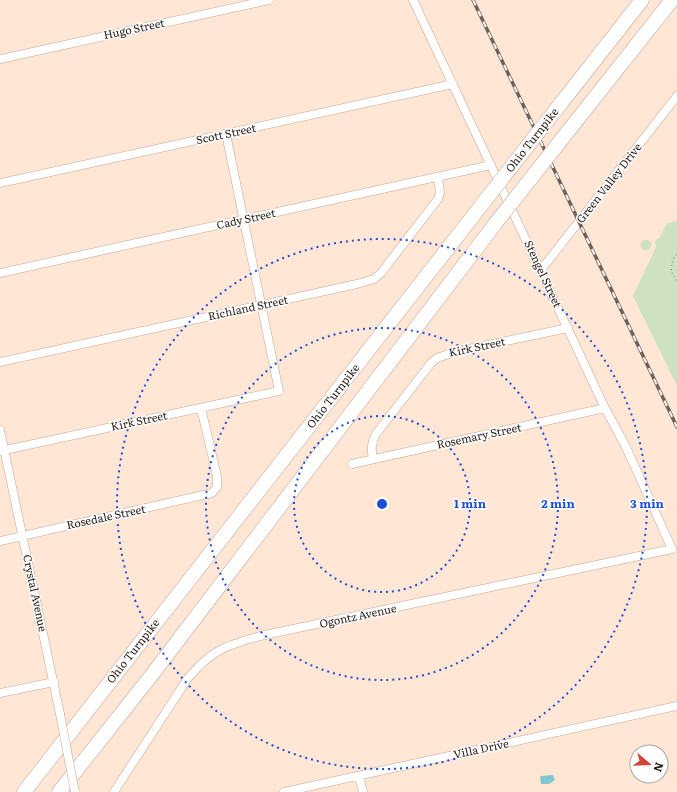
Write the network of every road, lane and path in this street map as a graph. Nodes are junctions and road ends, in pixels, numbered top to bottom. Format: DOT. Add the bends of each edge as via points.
graph roads {
  1 [pos="269,0"];
  2 [pos="413,0"];
  3 [pos="642,0"];
  4 [pos="672,0"];
  5 [pos="0,59"];
  6 [pos="453,84"];
  7 [pos="677,96"];
  8 [pos="226,134"];
  9 [pos="491,165"];
  10 [pos="438,178"];
  11 [pos="0,183"];
  12 [pos="244,220"];
  13 [pos="677,255"];
  14 [pos="541,270"];
  15 [pos="0,273"];
  16 [pos="677,281"];
  17 [pos="262,304"];
  18 [pos="568,328"];
  19 [pos="0,362"];
  20 [pos="201,408"];
  21 [pos="605,408"];
  22 [pos="0,430"];
  23 [pos="2,451"];
  24 [pos="373,459"];
  25 [pos="352,464"];
  26 [pos="22,536"];
  27 [pos="0,540"];
  28 [pos="672,549"];
  29 [pos="54,682"];
  30 [pos="0,693"];
  31 [pos="677,706"];
  32 [pos="359,776"];
  33 [pos="24,792"];
  34 [pos="59,792"];
  35 [pos="76,792"];
  36 [pos="114,792"];
  37 [pos="284,792"];
  38 [pos="363,792"];
  1 -- 5 [label="street, Hugo Street"];
  2 -- 6 [label="street, Stengel Street"];
  3 -- 33 [label="highway, Ohio Turnpike, bridge"];
  4 -- 34 [label="highway, Ohio Turnpike, bridge" via="495,224 151,676"];
  6 -- 8 [label="street, Scott Street"];
  6 -- 9 [label="street, Stengel Street"];
  7 -- 14 [label="street, Green Valley Drive"];
  8 -- 11 [label="street, Scott Street"];
  8 -- 12 [label="street"];
  9 -- 10 [label="street, Cady Street"];
  9 -- 14 [label="street, Stengel Street"];
  10 -- 12 [label="street, Cady Street"];
  10 -- 17 [label="street, Richland Street" via="438,199 374,279"];
  12 -- 15 [label="street, Cady Street"];
  12 -- 17 [label="street"];
  13 -- 16 [label="path" via="673,259 671,271"];
  14 -- 18 [label="street, Stengel Street"];
  17 -- 19 [label="street, Richland Street"];
  17 -- 20 [label="street, Kirk Street" via="279,391"];
  18 -- 21 [label="street, Stengel Street"];
  18 -- 24 [label="street, Kirk Street" via="454,352 437,358 376,434 371,449"];
  20 -- 23 [label="street, Kirk Street"];
  20 -- 26 [label="street, Rosedale Street" via="217,476 217,487 212,493"];
  21 -- 24 [label="street, Rosemary Street"];
  21 -- 28 [label="street, Stengel Street" via="626,447"];
  22 -- 23 [label="street, Crystal Avenue"];
  23 -- 26 [label="street, Crystal Avenue"];
  24 -- 25 [label="street, Rosemary Street"];
  26 -- 27 [label="street, Rosedale Street"];
  26 -- 29 [label="street, Crystal Avenue"];
  28 -- 36 [label="street, Ogontz Avenue" via="232,644 214,652 188,678"];
  29 -- 30 [label="street"];
  29 -- 35 [label="street, Crystal Avenue, bridge"];
  31 -- 32 [label="street, Villa Drive"];
  32 -- 37 [label="street, Villa Drive"];
  32 -- 38 [label="street"];
}
